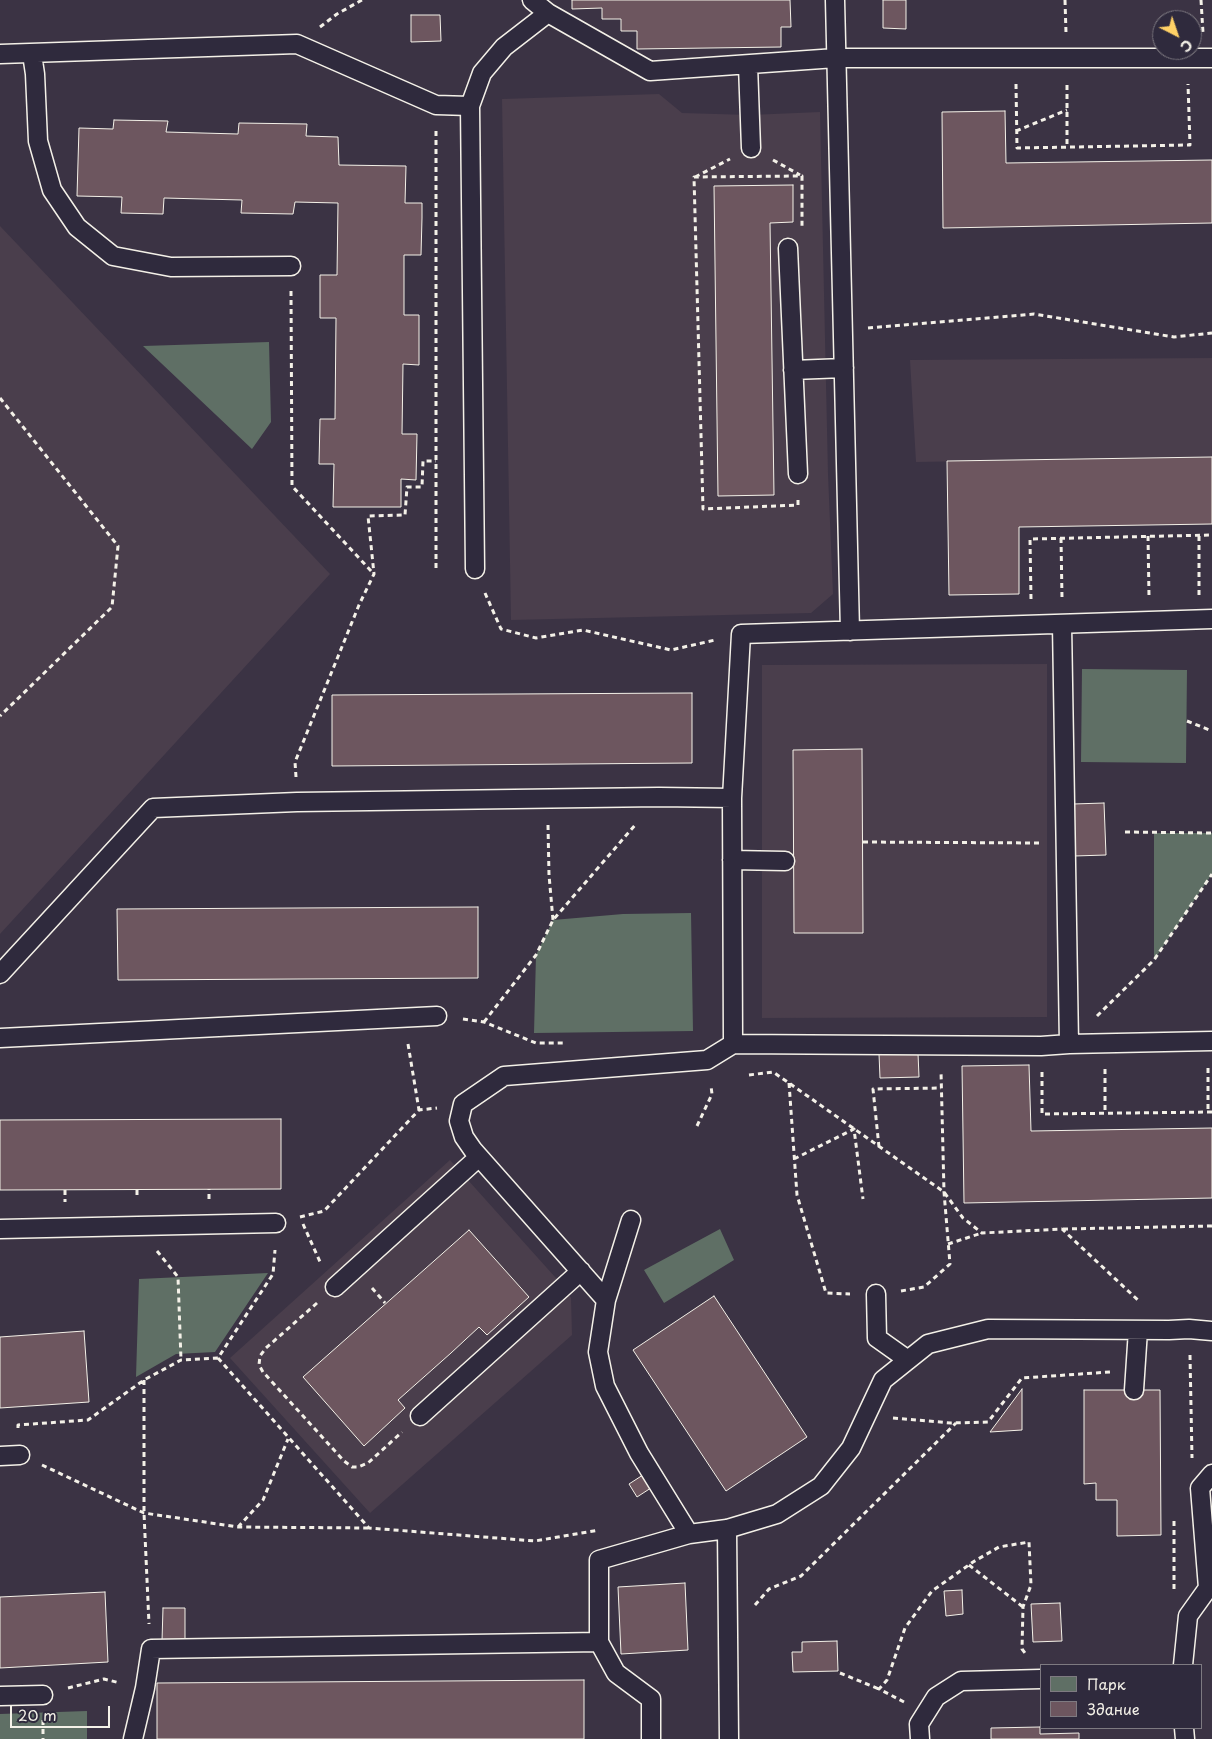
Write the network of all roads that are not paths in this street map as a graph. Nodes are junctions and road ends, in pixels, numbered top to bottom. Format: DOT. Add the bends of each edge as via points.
graph roads {
  1 [pos="532,0"];
  2 [pos="835,0"];
  3 [pos="548,13"];
  4 [pos="0,54"];
  5 [pos="32,54"];
  6 [pos="836,58"];
  7 [pos="1208,58"];
  8 [pos="748,65"];
  9 [pos="470,106"];
  10 [pos="751,148"];
  11 [pos="788,248"];
  12 [pos="291,266"];
  13 [pos="844,368"];
  14 [pos="793,370"];
  15 [pos="798,474"];
  16 [pos="475,569"];
  17 [pos="1206,620"];
  18 [pos="1062,624"];
  19 [pos="850,631"];
  20 [pos="732,798"];
  21 [pos="732,860"];
  22 [pos="785,861"];
  23 [pos="0,974"];
  24 [pos="438,1016"];
  25 [pos="0,1038"];
  26 [pos="1210,1041"];
  27 [pos="732,1044"];
  28 [pos="1069,1044"];
  29 [pos="479,1157"];
  30 [pos="631,1220"];
  31 [pos="276,1223"];
  32 [pos="0,1229"];
  33 [pos="581,1272"];
  34 [pos="336,1286"];
  35 [pos="876,1294"];
  36 [pos="606,1300"];
  37 [pos="1138,1330"];
  38 [pos="1212,1331"];
  39 [pos="908,1360"];
  40 [pos="1134,1390"];
  41 [pos="420,1416"];
  42 [pos="20,1455"];
  43 [pos="0,1456"];
  44 [pos="1212,1474"];
  45 [pos="728,1529"];
  46 [pos="689,1534"];
  47 [pos="1210,1588"];
  48 [pos="599,1642"];
  49 [pos="1183,1664"];
  50 [pos="1040,1680"];
  51 [pos="43,1694"];
  52 [pos="0,1696"];
  53 [pos="133,1739"];
  54 [pos="650,1739"];
  55 [pos="728,1739"];
  56 [pos="920,1739"];
  1 -- 3 [label="lane"];
  2 -- 6 [label="lane"];
  3 -- 8 [label="lane" via="650,71"];
  3 -- 9 [label="lane" via="504,47 482,72"];
  4 -- 5 [label="lane"];
  5 -- 9 [label="lane" via="297,44 436,105"];
  5 -- 12 [label="lane" via="38,141 52,190 77,227 114,256 170,267"];
  6 -- 7 [label="lane"];
  6 -- 8 [label="lane"];
  6 -- 13 [label="lane"];
  8 -- 10 [label="lane"];
  9 -- 16 [label="lane"];
  11 -- 14 [label="lane"];
  13 -- 14 [label="lane"];
  13 -- 19 [label="lane"];
  14 -- 15 [label="lane"];
  17 -- 18 [label="lane"];
  18 -- 19 [label="lane"];
  18 -- 28 [label="lane"];
  19 -- 20 [label="lane" via="741,634"];
  20 -- 21 [label="lane"];
  20 -- 23 [label="lane" via="296,802 152,808"];
  21 -- 22 [label="lane"];
  21 -- 27 [label="lane"];
  24 -- 25 [label="lane"];
  26 -- 28 [label="lane"];
  27 -- 28 [label="lane"];
  27 -- 29 [label="lane" via="707,1060 504,1076 463,1104 460,1121 464,1137"];
  29 -- 33 [label="lane"];
  29 -- 34 [label="lane"];
  30 -- 36 [label="lane"];
  31 -- 32 [label="lane"];
  33 -- 36 [label="lane"];
  33 -- 41 [label="lane"];
  35 -- 39 [label="lane" via="877,1338"];
  36 -- 46 [label="lane" via="598,1352 605,1386 639,1453"];
  37 -- 38 [label="lane"];
  37 -- 39 [label="lane" via="988,1330 928,1344"];
  37 -- 40 [label="lane"];
  39 -- 45 [label="lane" via="883,1380 851,1448 821,1486 777,1514"];
  42 -- 43 [label="lane"];
  44 -- 47 [label="lane" via="1200,1488"];
  45 -- 46 [label="lane"];
  45 -- 55 [label="lane"];
  46 -- 48 [label="lane" via="599,1560"];
  47 -- 49 [label="lane" via="1188,1616"];
  48 -- 53 [label="lane" via="150,1649"];
  48 -- 54 [label="lane" via="616,1673 651,1699"];
  50 -- 56 [label="lane" via="961,1682 936,1697 919,1724"];
  51 -- 52 [label="lane"];
}
